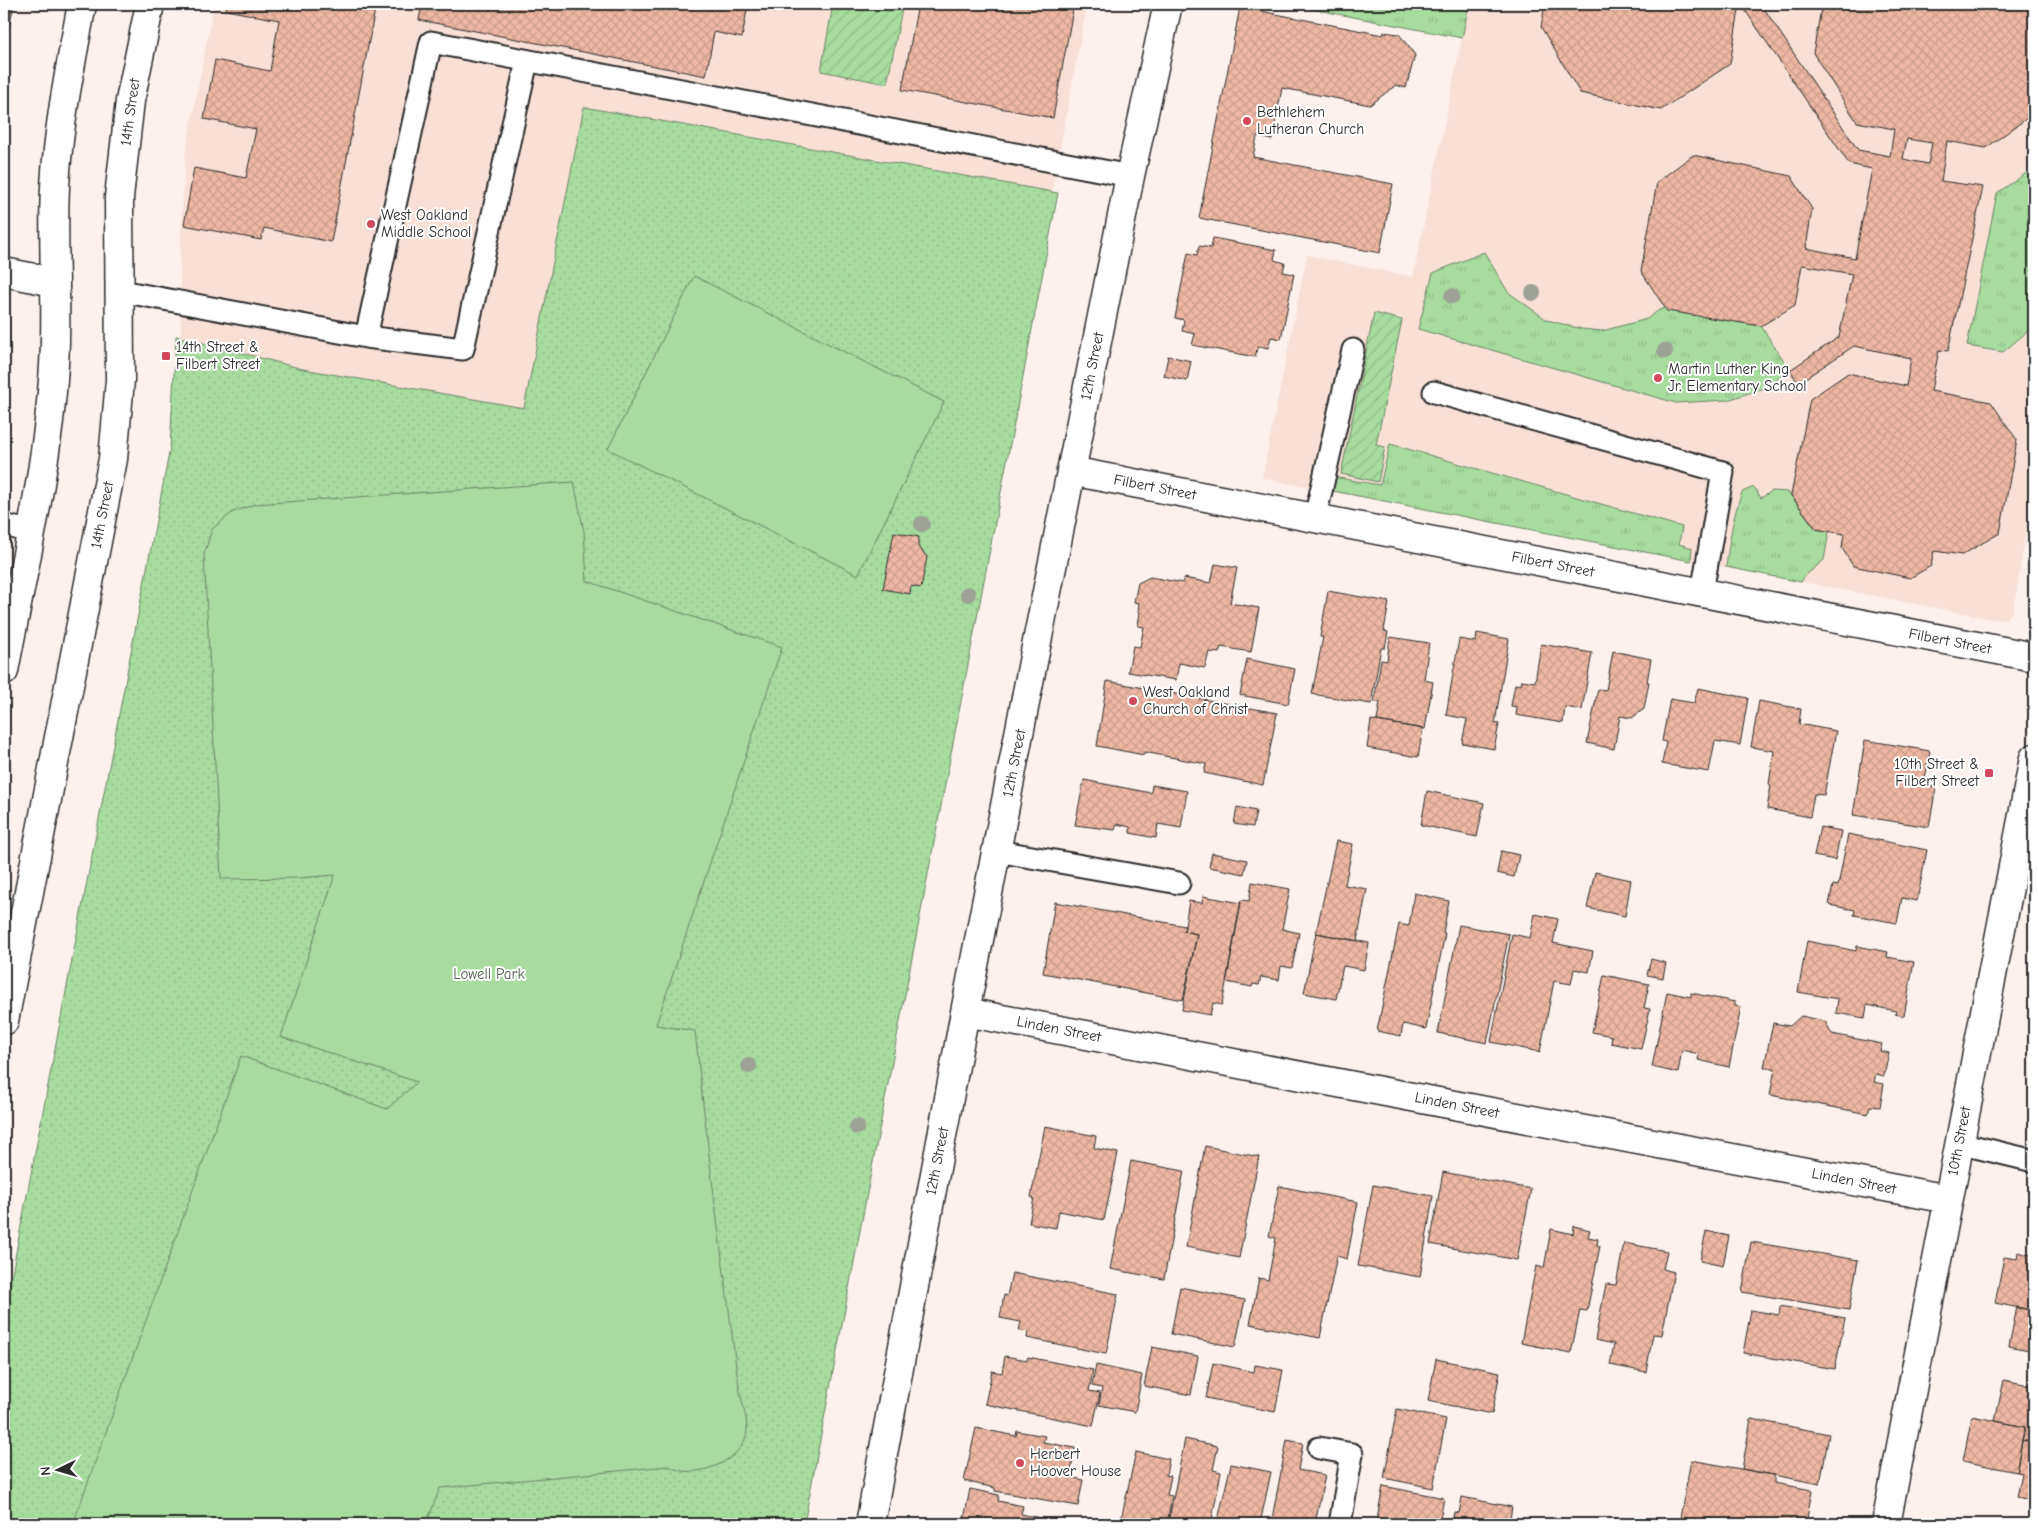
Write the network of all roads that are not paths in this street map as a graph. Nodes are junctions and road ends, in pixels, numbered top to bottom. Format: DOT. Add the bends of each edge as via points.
graph roads {
  1 [pos="82,4"];
  2 [pos="150,4"];
  3 [pos="1168,4"];
  4 [pos="527,61"];
  5 [pos="1130,176"];
  6 [pos="4,272"];
  7 [pos="54,282"];
  8 [pos="121,291"];
  9 [pos="366,337"];
  10 [pos="1353,350"];
  11 [pos="1434,392"];
  12 [pos="1071,471"];
  13 [pos="1315,518"];
  14 [pos="4,524"];
  15 [pos="31,532"];
  16 [pos="1702,592"];
  17 [pos="2034,657"];
  18 [pos="4,671"];
  19 [pos="2034,758"];
  20 [pos="997,850"];
  21 [pos="1178,883"];
  22 [pos="965,1012"];
  23 [pos="4,1021"];
  24 [pos="1959,1143"];
  25 [pos="2034,1161"];
  26 [pos="1948,1199"];
  27 [pos="1319,1448"];
  28 [pos="870,1524"];
  29 [pos="1340,1524"];
  30 [pos="1886,1524"];
  1 -- 7 [label="street" via="65,93 55,185"];
  2 -- 8 [label="street, 14th Street" via="130,101 119,197"];
  3 -- 5 [label="street, 12th Street"];
  4 -- 5 [label="lane"];
  4 -- 9 [label="lane" via="463,349"];
  4 -- 9 [label="lane" via="431,42"];
  5 -- 12 [label="street, 12th Street"];
  6 -- 7 [label="street"];
  7 -- 15 [label="street" via="54,364 46,451"];
  8 -- 9 [label="lane"];
  8 -- 23 [label="street, 14th Street" via="120,380 113,459"];
  10 -- 13 [label="lane"];
  11 -- 16 [label="lane" via="1723,472"];
  12 -- 13 [label="street, Filbert Street"];
  12 -- 20 [label="street, 12th Street"];
  13 -- 16 [label="street, Filbert Street"];
  14 -- 15 [label="lane"];
  15 -- 18 [label="street"];
  16 -- 17 [label="street, Filbert Street"];
  19 -- 24 [label="street, 10th Street"];
  20 -- 21 [label="lane"];
  20 -- 22 [label="street, 12th Street"];
  22 -- 26 [label="street, Linden Street"];
  22 -- 28 [label="street, 12th Street"];
  24 -- 25 [label="lane"];
  24 -- 26 [label="street, 10th Street"];
  26 -- 30 [label="street, 10th Street"];
  27 -- 29 [label="lane" via="1352,1454"];
}
